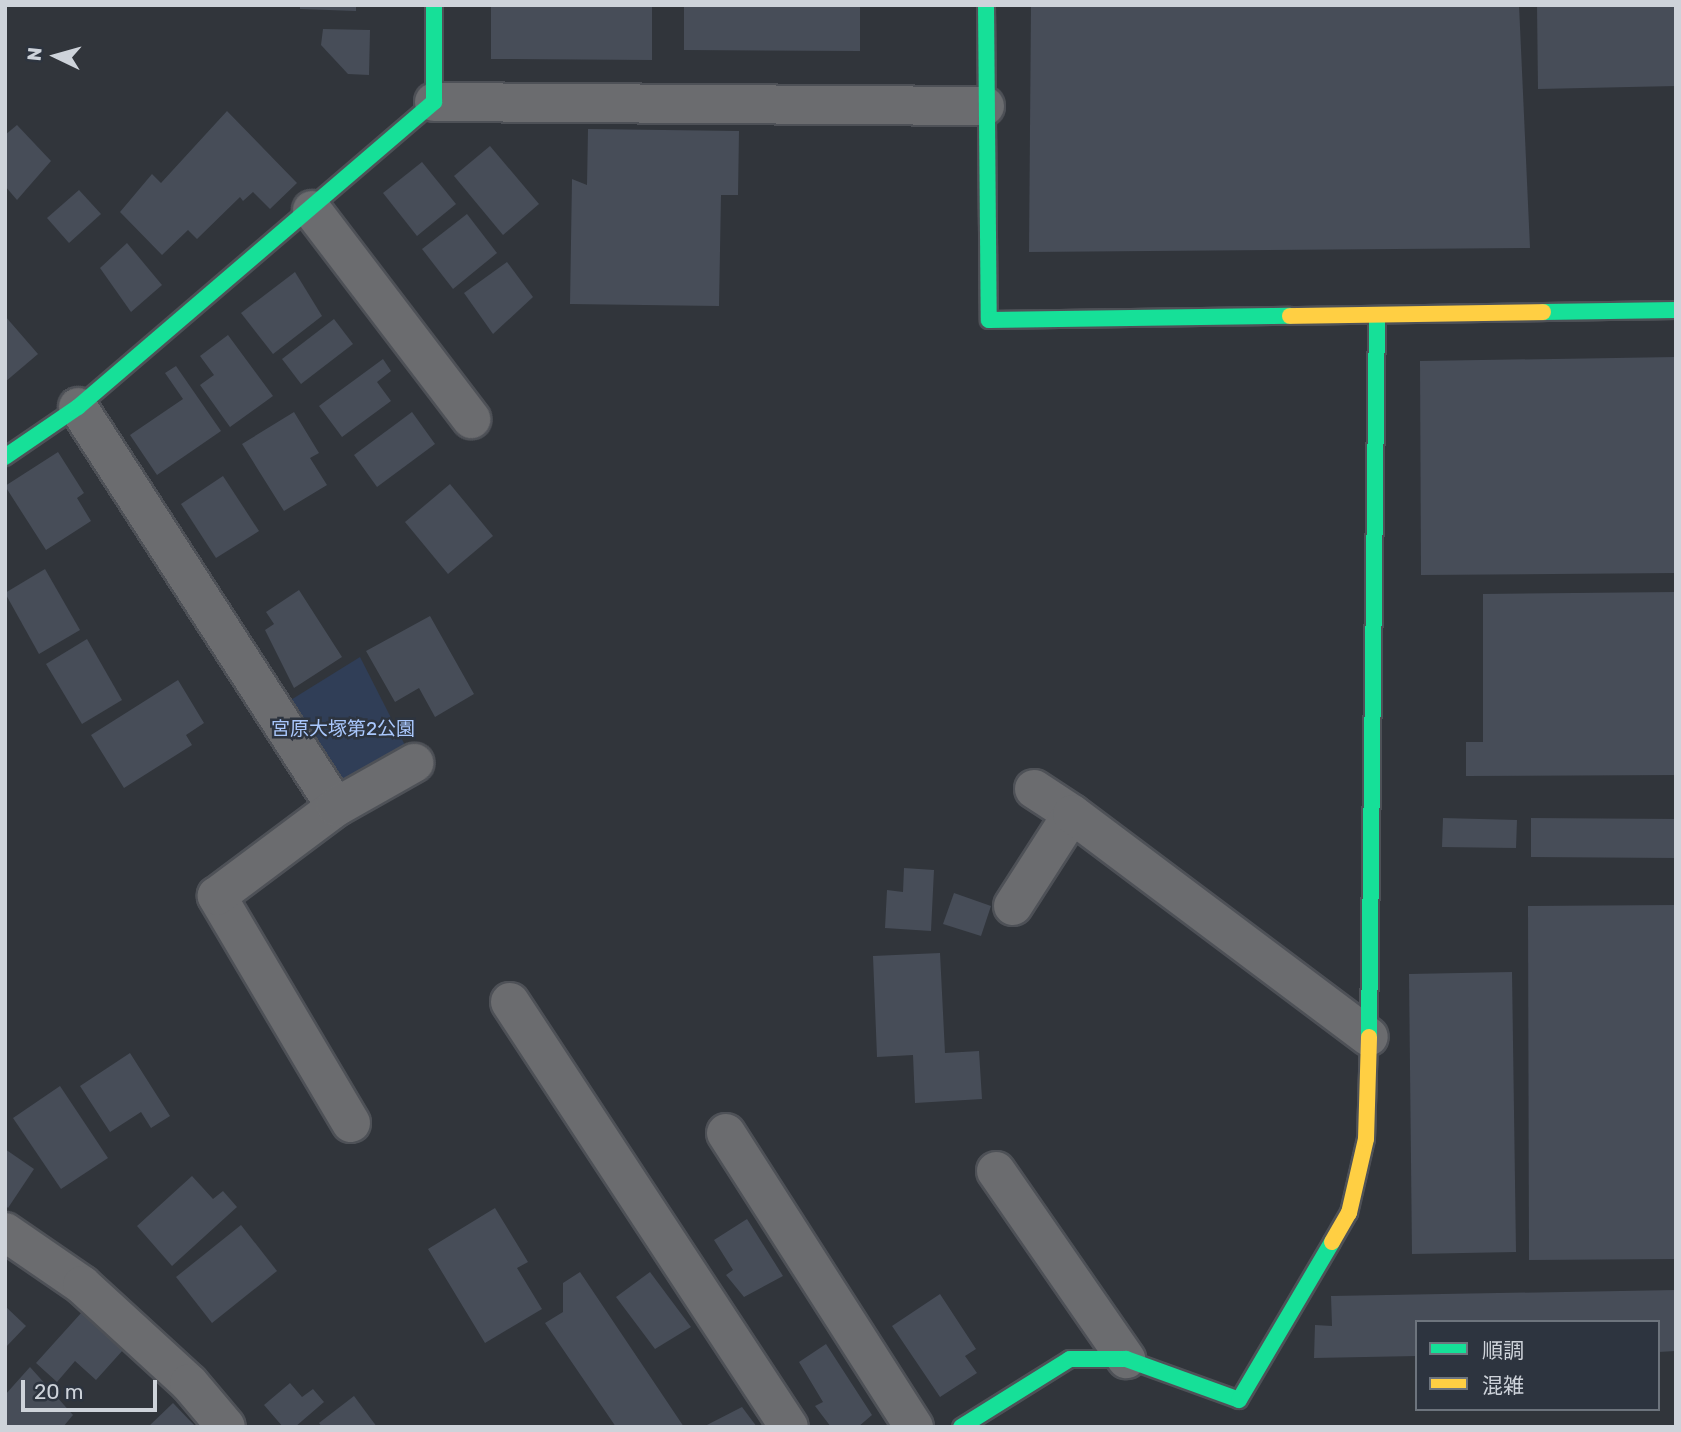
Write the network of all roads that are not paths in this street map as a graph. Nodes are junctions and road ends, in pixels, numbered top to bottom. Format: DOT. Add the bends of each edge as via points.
graph roads {
  1 [pos="435,5"];
  2 [pos="986,5"];
  3 [pos="434,102"];
  4 [pos="985,106"];
  5 [pos="312,210"];
  6 [pos="1676,310"];
  7 [pos="1377,315"];
  8 [pos="78,407"];
  9 [pos="471,419"];
  10 [pos="5,457"];
  11 [pos="414,763"];
  12 [pos="1034,789"];
  13 [pos="336,807"];
  14 [pos="1072,814"];
  15 [pos="1013,906"];
  16 [pos="510,1002"];
  17 [pos="1369,1037"];
  18 [pos="351,1123"];
  19 [pos="726,1133"];
  20 [pos="996,1171"];
  21 [pos="5,1232"];
  22 [pos="1126,1359"];
  23 [pos="226,1427"];
  24 [pos="789,1427"];
  25 [pos="914,1427"];
  26 [pos="961,1427"];
  1 -- 3 [label="street"];
  2 -- 4 [label="street"];
  3 -- 4 [label="street"];
  3 -- 5 [label="street"];
  4 -- 7 [label="street" via="989,320"];
  5 -- 8 [label="street"];
  5 -- 9 [label="street"];
  6 -- 7 [label="street"];
  7 -- 17 [label="street"];
  8 -- 10 [label="street"];
  8 -- 13 [label="street"];
  11 -- 13 [label="street"];
  12 -- 14 [label="street"];
  13 -- 18 [label="street" via="217,896"];
  14 -- 15 [label="street"];
  14 -- 17 [label="street"];
  16 -- 24 [label="street"];
  17 -- 22 [label="street" via="1366,1139 1349,1213 1238,1400"];
  19 -- 25 [label="street"];
  20 -- 22 [label="street"];
  21 -- 23 [label="street" via="82,1285 189,1383"];
  22 -- 26 [label="street" via="1070,1359"];
}
